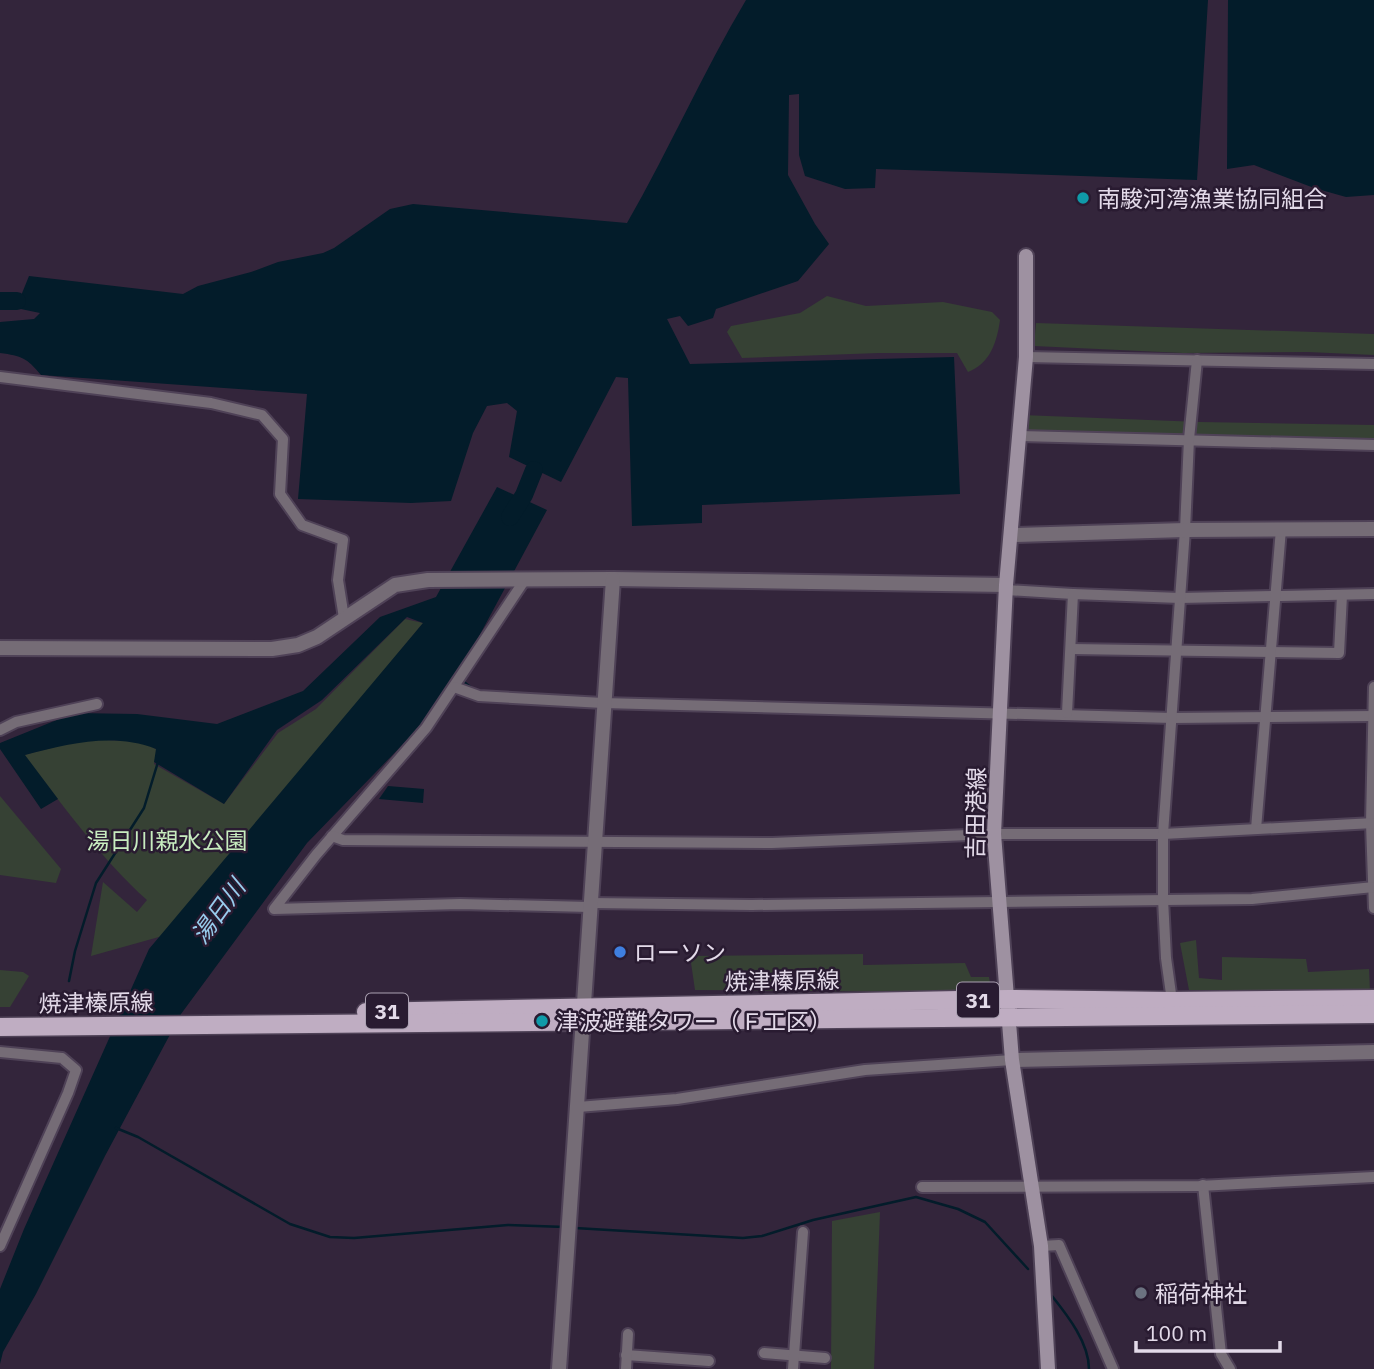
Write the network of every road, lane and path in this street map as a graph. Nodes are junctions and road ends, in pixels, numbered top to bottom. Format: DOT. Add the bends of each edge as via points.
graph roads {
  1 [pos="1026,256"];
  2 [pos="1026,357"];
  3 [pos="1197,360"];
  4 [pos="1374,364"];
  5 [pos="0,377"];
  6 [pos="1020,436"];
  7 [pos="1189,439"];
  8 [pos="1374,445"];
  9 [pos="1281,529"];
  10 [pos="1374,529"];
  11 [pos="1185,530"];
  12 [pos="1012,535"];
  13 [pos="613,579"];
  14 [pos="522,581"];
  15 [pos="1006,587"];
  16 [pos="1073,594"];
  17 [pos="1374,594"];
  18 [pos="1342,595"];
  19 [pos="1275,597"];
  20 [pos="1180,598"];
  21 [pos="344,618"];
  22 [pos="0,648"];
  23 [pos="1072,649"];
  24 [pos="1176,649"];
  25 [pos="1271,653"];
  26 [pos="454,687"];
  27 [pos="1374,687"];
  28 [pos="603,703"];
  29 [pos="97,704"];
  30 [pos="1001,713"];
  31 [pos="1067,713"];
  32 [pos="1373,716"];
  33 [pos="1173,718"];
  34 [pos="1263,718"];
  35 [pos="0,730"];
  36 [pos="1373,823"];
  37 [pos="1256,829"];
  38 [pos="994,834"];
  39 [pos="1164,834"];
  40 [pos="332,836"];
  41 [pos="594,841"];
  42 [pos="1373,887"];
  43 [pos="1163,899"];
  44 [pos="999,901"];
  45 [pos="590,905"];
  46 [pos="1374,908"];
  47 [pos="1374,999"];
  48 [pos="1172,1001"];
  49 [pos="1009,1008"];
  50 [pos="1374,1014"];
  51 [pos="582,1015"];
  52 [pos="0,1027"];
  53 [pos="0,1052"];
  54 [pos="1374,1052"];
  55 [pos="1012,1060"];
  56 [pos="578,1107"];
  57 [pos="1374,1177"];
  58 [pos="1203,1185"];
  59 [pos="922,1187"];
  60 [pos="1034,1188"];
  61 [pos="803,1232"];
  62 [pos="0,1246"];
  63 [pos="1041,1246"];
  64 [pos="628,1334"];
  65 [pos="764,1353"];
  66 [pos="626,1355"];
  67 [pos="794,1356"];
  68 [pos="825,1358"];
  69 [pos="709,1361"];
  70 [pos="559,1369"];
  71 [pos="626,1369"];
  72 [pos="793,1369"];
  73 [pos="1048,1369"];
  74 [pos="1113,1369"];
  75 [pos="1230,1369"];
  1 -- 2 [label="main road, 吉田港線"];
  2 -- 3 [label="street"];
  2 -- 6 [label="main road, 吉田港線"];
  3 -- 4 [label="street"];
  3 -- 7 [label="street"];
  5 -- 21 [label="street" via="211,402 262,415 283,439 280,494 302,525 343,540 338,580"];
  6 -- 7 [label="street"];
  6 -- 12 [label="main road, 吉田港線"];
  7 -- 8 [label="street"];
  7 -- 11 [label="street"];
  9 -- 10 [label="street"];
  9 -- 11 [label="street"];
  9 -- 19 [label="street"];
  11 -- 12 [label="street"];
  11 -- 20 [label="street"];
  12 -- 15 [label="main road, 吉田港線"];
  13 -- 14 [label="street"];
  13 -- 15 [label="street"];
  13 -- 28 [label="street"];
  14 -- 21 [label="street" via="428,580 395,585"];
  14 -- 26 [label="street"];
  15 -- 16 [label="street"];
  15 -- 30 [label="main road, 吉田港線"];
  16 -- 20 [label="street"];
  16 -- 23 [label="street"];
  17 -- 18 [label="street"];
  18 -- 19 [label="street"];
  18 -- 25 [label="street" via="1339,653"];
  19 -- 20 [label="street"];
  19 -- 25 [label="street"];
  20 -- 24 [label="street"];
  21 -- 22 [label="street" via="308,641 272,649"];
  23 -- 24 [label="street"];
  23 -- 31 [label="street"];
  24 -- 25 [label="street"];
  24 -- 33 [label="street"];
  25 -- 34 [label="street"];
  26 -- 28 [label="street" via="479,696"];
  26 -- 40 [label="street" via="426,728"];
  27 -- 32 [label="street"];
  28 -- 30 [label="street"];
  28 -- 41 [label="street"];
  29 -- 35 [label="street" via="16,722"];
  30 -- 31 [label="street"];
  30 -- 38 [label="main road, 吉田港線"];
  31 -- 33 [label="street"];
  32 -- 34 [label="street"];
  32 -- 36 [label="street"];
  33 -- 34 [label="street"];
  33 -- 39 [label="street"];
  34 -- 37 [label="street"];
  36 -- 37 [label="street"];
  36 -- 42 [label="street"];
  37 -- 39 [label="street"];
  38 -- 39 [label="street"];
  38 -- 41 [label="street" via="772,843"];
  38 -- 44 [label="main road, 吉田港線"];
  39 -- 43 [label="street"];
  40 -- 41 [label="street" via="343,840"];
  40 -- 45 [label="street" via="274,909"];
  41 -- 45 [label="street"];
  42 -- 43 [label="street" via="1252,898"];
  42 -- 46 [label="street"];
  43 -- 44 [label="street"];
  43 -- 48 [label="street"];
  44 -- 45 [label="street"];
  44 -- 49 [label="main road, 吉田港線"];
  45 -- 51 [label="street"];
  47 -- 48 [label="main road, 焼津榛原線 / 31"];
  48 -- 49 [label="main road, 焼津榛原線 / 31"];
  49 -- 50 [label="main road, 焼津榛原線 / 31"];
  49 -- 51 [label="main road, 焼津榛原線 / 31"];
  49 -- 55 [label="main road, 吉田港線"];
  51 -- 52 [label="main road, 焼津榛原線 / 31" via="395,1010 192,1025"];
  51 -- 56 [label="street"];
  53 -- 62 [label="street" via="62,1058 76,1070"];
  54 -- 55 [label="street"];
  55 -- 56 [label="street" via="865,1070 677,1100"];
  55 -- 60 [label="main road, 吉田港線"];
  56 -- 70 [label="street"];
  57 -- 58 [label="street"];
  58 -- 60 [label="street"];
  58 -- 75 [label="street" via="1221,1354"];
  59 -- 60 [label="street"];
  60 -- 63 [label="main road, 吉田港線"];
  61 -- 67 [label="street"];
  63 -- 73 [label="main road, 吉田港線"];
  63 -- 74 [label="street" via="1059,1245"];
  64 -- 66 [label="street"];
  65 -- 67 [label="street"];
  66 -- 69 [label="street"];
  66 -- 71 [label="street"];
  67 -- 68 [label="street"];
  67 -- 72 [label="street"];
}
